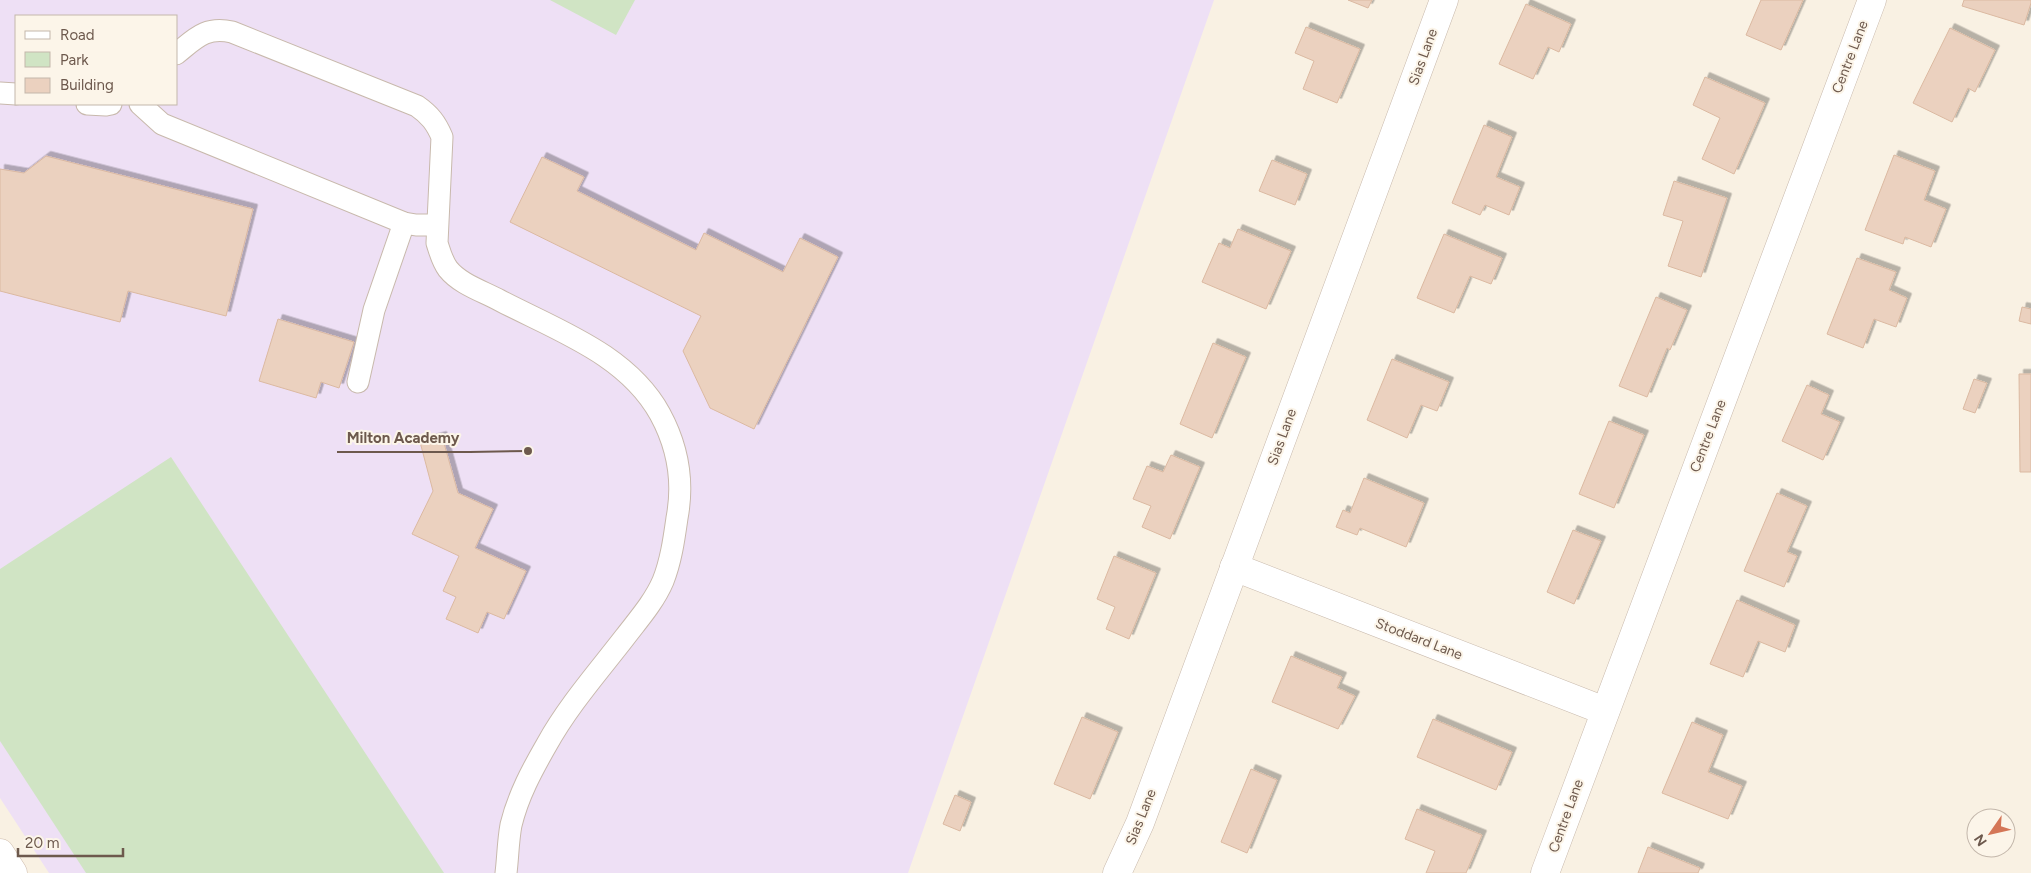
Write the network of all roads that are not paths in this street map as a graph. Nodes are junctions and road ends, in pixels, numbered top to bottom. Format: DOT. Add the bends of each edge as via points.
graph roads {
  1 [pos="1444,0"];
  2 [pos="1872,0"];
  3 [pos="178,52"];
  4 [pos="0,93"];
  5 [pos="15,94"];
  6 [pos="141,105"];
  7 [pos="404,223"];
  8 [pos="437,225"];
  9 [pos="358,382"];
  10 [pos="1234,567"];
  11 [pos="1605,711"];
  12 [pos="506,873"];
  13 [pos="1117,873"];
  14 [pos="1545,873"];
  1 -- 10 [label="street, Sias Lane"];
  2 -- 11 [label="street, Centre Lane"];
  3 -- 8 [label="lane" via="207,31 220,29 417,106 428,114 442,137"];
  4 -- 5 [label="lane"];
  6 -- 7 [label="lane" via="162,124"];
  7 -- 8 [label="lane"];
  7 -- 9 [label="lane" via="374,310"];
  8 -- 12 [label="lane" via="441,258 458,278 605,355 625,371 659,413 672,441 681,476 675,533 663,581 641,616 562,720 536,764 516,806"];
  10 -- 11 [label="street, Stoddard Lane"];
  10 -- 13 [label="street, Sias Lane" via="1140,823"];
  11 -- 14 [label="street, Centre Lane"];
}
